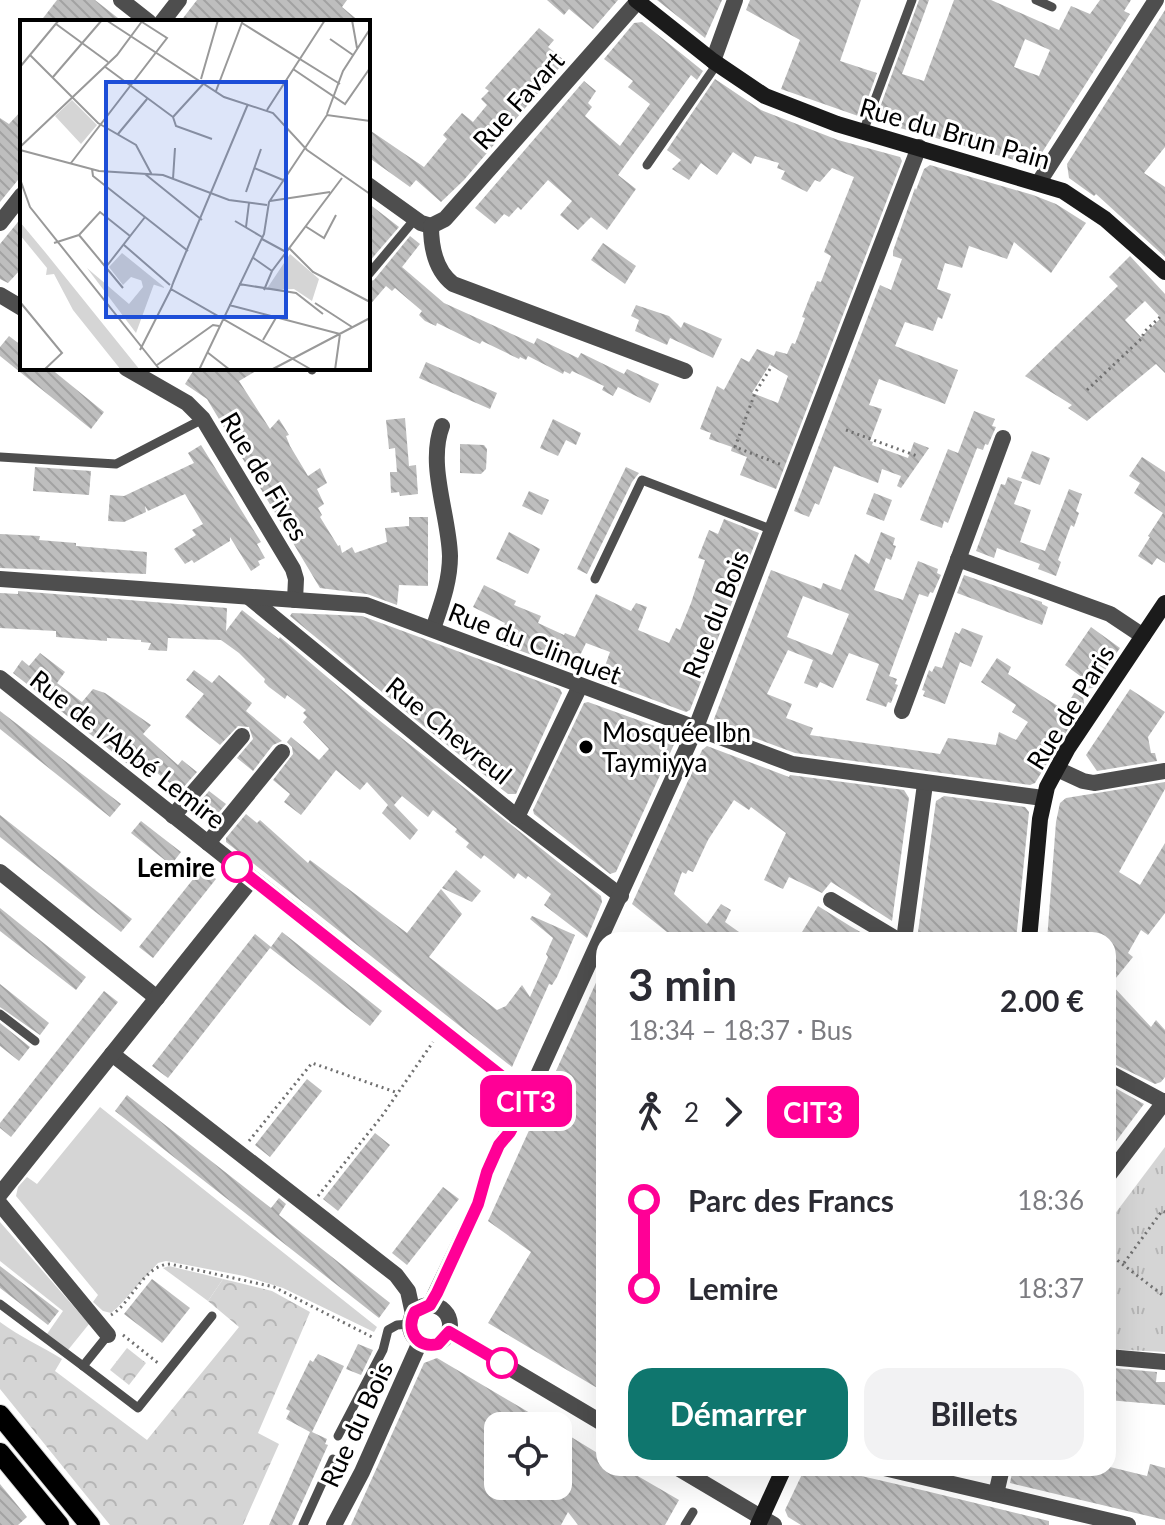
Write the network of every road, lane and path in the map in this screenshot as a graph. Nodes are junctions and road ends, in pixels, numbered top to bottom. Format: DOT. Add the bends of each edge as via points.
graph roads {
  1 [pos="121,0"];
  2 [pos="179,0"];
  3 [pos="735,0"];
  4 [pos="912,0"];
  5 [pos="1036,0"];
  6 [pos="1156,0"];
  7 [pos="637,1"];
  8 [pos="1052,7"];
  9 [pos="146,20"];
  10 [pos="164,20"];
  11 [pos="715,63"];
  12 [pos="863,132"];
  13 [pos="919,147"];
  14 [pos="647,165"];
  15 [pos="1039,182"];
  16 [pos="370,186"];
  17 [pos="20,198"];
  18 [pos="415,219"];
  19 [pos="0,223"];
  20 [pos="431,226"];
  21 [pos="1165,272"];
  22 [pos="370,273"];
  23 [pos="0,295"];
  24 [pos="20,307"];
  25 [pos="1160,317"];
  26 [pos="770,369"];
  27 [pos="129,370"];
  28 [pos="685,371"];
  29 [pos="1087,390"];
  30 [pos="203,419"];
  31 [pos="442,426"];
  32 [pos="846,430"];
  33 [pos="1003,438"];
  34 [pos="917,456"];
  35 [pos="0,457"];
  36 [pos="785,467"];
  37 [pos="773,530"];
  38 [pos="958,559"];
  39 [pos="0,579"];
  40 [pos="595,579"];
  41 [pos="250,598"];
  42 [pos="295,600"];
  43 [pos="1165,603"];
  44 [pos="433,629"];
  45 [pos="1143,636"];
  46 [pos="0,678"];
  47 [pos="580,686"];
  48 [pos="902,711"];
  49 [pos="695,730"];
  50 [pos="242,736"];
  51 [pos="282,752"];
  52 [pos="1057,769"];
  53 [pos="1165,771"];
  54 [pos="925,784"];
  55 [pos="1043,798"];
  56 [pos="173,816"];
  57 [pos="517,817"];
  58 [pos="208,843"];
  59 [pos="0,872"];
  60 [pos="252,879"];
  61 [pos="621,896"];
  62 [pos="831,900"];
  63 [pos="604,932"];
  64 [pos="887,932"];
  65 [pos="902,932"];
  66 [pos="1030,932"];
  67 [pos="596,950"];
  68 [pos="157,998"];
  69 [pos="0,1014"];
  70 [pos="443,1029"];
  71 [pos="35,1041"];
  72 [pos="112,1054"];
  73 [pos="1116,1076"];
  74 [pos="398,1093"];
  75 [pos="528,1097"];
  76 [pos="1165,1102"];
  77 [pos="239,1153"];
  78 [pos="1116,1166"];
  79 [pos="0,1194"];
  80 [pos="0,1204"];
  81 [pos="308,1208"];
  82 [pos="1165,1212"];
  83 [pos="1116,1259"];
  84 [pos="1123,1265"];
  85 [pos="1165,1297"];
  86 [pos="0,1304"];
  87 [pos="430,1305"];
  88 [pos="212,1316"];
  89 [pos="412,1319"];
  90 [pos="96,1320"];
  91 [pos="111,1331"];
  92 [pos="449,1332"];
  93 [pos="420,1342"];
  94 [pos="384,1343"];
  95 [pos="1116,1358"];
  96 [pos="1165,1362"];
  97 [pos="83,1366"];
  98 [pos="168,1371"];
  99 [pos="0,1415"];
  100 [pos="596,1419"];
  101 [pos="338,1436"];
  102 [pos="0,1453"];
  103 [pos="333,1459"];
  104 [pos="691,1476"];
  105 [pos="781,1476"];
  106 [pos="918,1476"];
  107 [pos="1000,1476"];
  108 [pos="996,1494"];
  109 [pos="693,1512"];
  110 [pos="764,1522"];
  111 [pos="1102,1522"];
  112 [pos="59,1525"];
  113 [pos="90,1525"];
  114 [pos="303,1525"];
  115 [pos="334,1525"];
  116 [pos="685,1525"];
  117 [pos="1128,1525"];
  1 -- 9 [label="street"];
  2 -- 10 [label="street"];
  3 -- 11 [label="street"];
  4 -- 12 [label="lane"];
  5 -- 8 [label="lane"];
  6 -- 15 [label="street"];
  7 -- 11 [label="main road, Rue du Brun Pain"];
  7 -- 20 [label="street, Rue Favart" via="445,219"];
  11 -- 12 [label="main road, Rue du Brun Pain" via="765,96"];
  11 -- 14 [label="lane"];
  12 -- 13 [label="main road, Rue du Brun Pain"];
  13 -- 15 [label="main road, Rue du Brun Pain"];
  13 -- 37 [label="street, Rue du Bois"];
  15 -- 21 [label="main road, Rue du Brun Pain" via="1079,200"];
  16 -- 18 [label="street"];
  17 -- 19 [label="street"];
  18 -- 20 [label="street"];
  18 -- 22 [label="lane"];
  20 -- 28 [label="street" via="436,262 453,284"];
  23 -- 24 [label="street"];
  25 -- 29 [label="path"];
  26 -- 36 [label="path" via="735,447"];
  27 -- 30 [label="street, Rue de Fives" via="187,403"];
  30 -- 35 [label="lane" via="116,464"];
  30 -- 42 [label="street, Rue de Fives" via="293,569"];
  31 -- 44 [label="street" via="435,451 450,566"];
  32 -- 34 [label="path"];
  33 -- 38 [label="street"];
  37 -- 40 [label="lane" via="642,480"];
  37 -- 49 [label="street, Rue du Bois"];
  38 -- 45 [label="street" via="1110,614"];
  38 -- 48 [label="street"];
  39 -- 41 [label="street, Rue du Clinquet"];
  41 -- 42 [label="street, Rue du Clinquet"];
  41 -- 57 [label="street, Rue Chevreul"];
  42 -- 44 [label="street, Rue du Clinquet" via="366,605"];
  43 -- 45 [label="main road, Rue de Paris"];
  44 -- 47 [label="street, Rue du Clinquet"];
  45 -- 52 [label="main road, Rue de Paris"];
  46 -- 56 [label="street, Rue de l'Abbé Lemire"];
  47 -- 49 [label="street, Rue du Clinquet"];
  47 -- 57 [label="street"];
  49 -- 54 [label="street, Rue du Clinquet" via="792,764"];
  49 -- 61 [label="street, Rue du Bois"];
  50 -- 56 [label="street"];
  51 -- 58 [label="street"];
  52 -- 53 [label="street" via="1094,783"];
  52 -- 55 [label="main road, Rue de Paris"];
  54 -- 55 [label="street, Rue du Clinquet"];
  54 -- 65 [label="street"];
  55 -- 66 [label="main road, Rue de Paris"];
  56 -- 58 [label="street, Rue de l'Abbé Lemire"];
  57 -- 61 [label="street, Rue Chevreul"];
  58 -- 60 [label="street, Rue de l'Abbé Lemire"];
  59 -- 68 [label="street"];
  60 -- 68 [label="street"];
  60 -- 70 [label="street, Rue de l'Abbé Lemire"];
  61 -- 63 [label="street, Rue du Bois"];
  62 -- 64 [label="street"];
  67 -- 75 [label="street, Rue du Bois"];
  68 -- 72 [label="street"];
  69 -- 71 [label="lane"];
  70 -- 74 [label="path"];
  70 -- 75 [label="street, Rue de l'Abbé Lemire"];
  72 -- 77 [label="street"];
  72 -- 79 [label="street"];
  73 -- 76 [label="street"];
  74 -- 77 [label="path" via="312,1063"];
  74 -- 81 [label="path"];
  75 -- 87 [label="street, Rue du Bois" via="499,1145 478,1204"];
  76 -- 78 [label="street"];
  77 -- 81 [label="street"];
  80 -- 90 [label="street"];
  81 -- 89 [label="street" via="396,1275 408,1291"];
  82 -- 84 [label="path"];
  83 -- 84 [label="path"];
  84 -- 85 [label="path"];
  86 -- 97 [label="lane"];
  87 -- 89 [label="street" via="420,1307"];
  87 -- 92 [label="street" via="447,1313"];
  88 -- 98 [label="lane"];
  89 -- 93 [label="street" via="413,1335"];
  89 -- 94 [label="lane, Rue du Bois" via="388,1330"];
  90 -- 91 [label="street"];
  90 -- 94 [label="path" via="121,1309 153,1270 170,1264 274,1287"];
  91 -- 97 [label="lane"];
  91 -- 98 [label="path"];
  92 -- 93 [label="street" via="438,1344"];
  92 -- 100 [label="street"];
  93 -- 115 [label="street, Rue du Bois"];
  94 -- 101 [label="lane, Rue du Bois"];
  95 -- 96 [label="street"];
  97 -- 98 [label="lane" via="138,1408"];
  99 -- 113 [label="main road"];
  102 -- 112 [label="main road"];
  103 -- 114 [label="lane, Rue du Bois"];
  104 -- 110 [label="street"];
  105 -- 110 [label="main road"];
  106 -- 108 [label="street"];
  107 -- 108 [label="street"];
  108 -- 111 [label="street"];
  109 -- 116 [label="lane"];
  111 -- 117 [label="street"];
}
